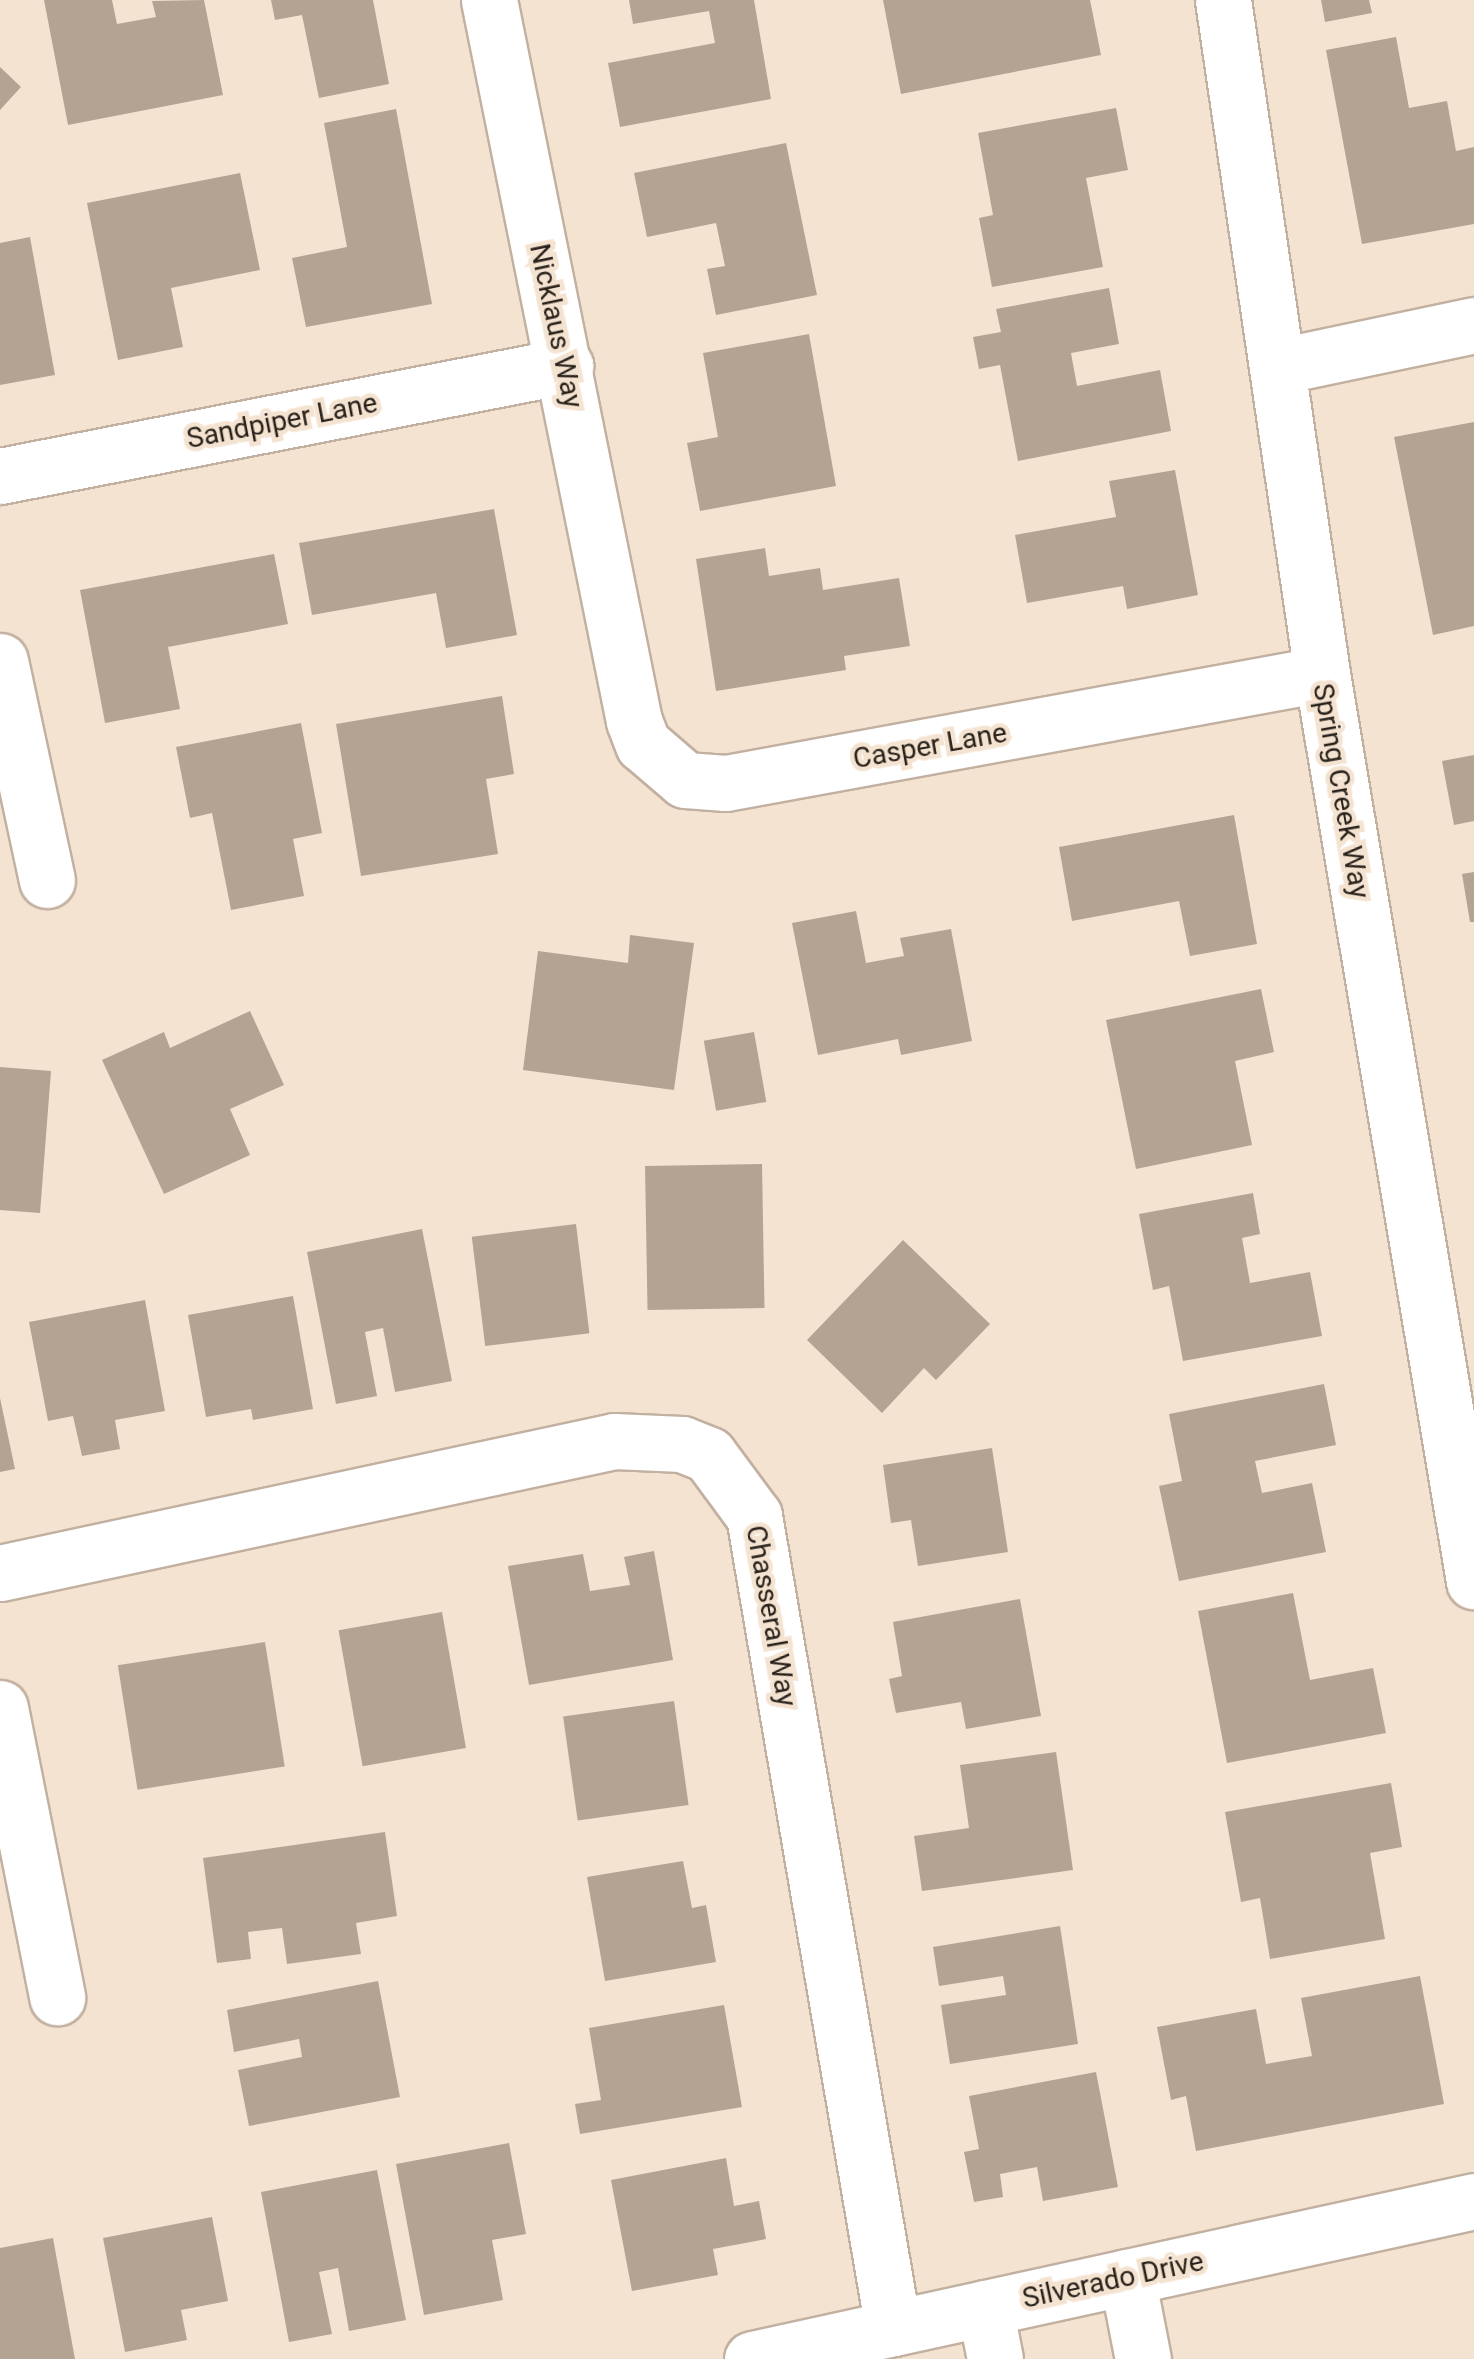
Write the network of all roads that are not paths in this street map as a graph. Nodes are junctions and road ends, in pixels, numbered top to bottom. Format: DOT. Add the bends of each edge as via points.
graph roads {
  1 [pos="489,0"];
  2 [pos="1223,0"];
  3 [pos="1474,325"];
  4 [pos="565,366"];
  5 [pos="1280,366"];
  6 [pos="0,476"];
  7 [pos="620,654"];
  8 [pos="0,661"];
  9 [pos="1322,674"];
  10 [pos="47,880"];
  11 [pos="0,1572"];
  12 [pos="1474,1581"];
  13 [pos="0,1708"];
  14 [pos="57,1997"];
  15 [pos="1474,2201"];
  16 [pos="1127,2277"];
  17 [pos="893,2328"];
  18 [pos="990,2334"];
  19 [pos="752,2359"];
  20 [pos="1143,2359"];
  1 -- 4 [label="street, Nicklaus Way"];
  2 -- 5 [label="street, Spring Creek Way"];
  3 -- 5 [label="street"];
  4 -- 6 [label="street, Sandpiper Lane"];
  4 -- 7 [label="street, Nicklaus Way"];
  5 -- 9 [label="street, Spring Creek Way"];
  7 -- 9 [label="street, Casper Lane" via="643,744 685,780 726,783"];
  8 -- 10 [label="street"];
  9 -- 12 [label="street, Spring Creek Way"];
  11 -- 17 [label="street, Chasseral Way" via="614,1440 682,1444 709,1455 754,1516"];
  13 -- 14 [label="street"];
  15 -- 16 [label="street, Silverado Drive"];
  16 -- 18 [label="street, Silverado Drive"];
  16 -- 20 [label="street"];
  17 -- 18 [label="street, Silverado Drive"];
  17 -- 19 [label="street, Silverado Drive"];
}
